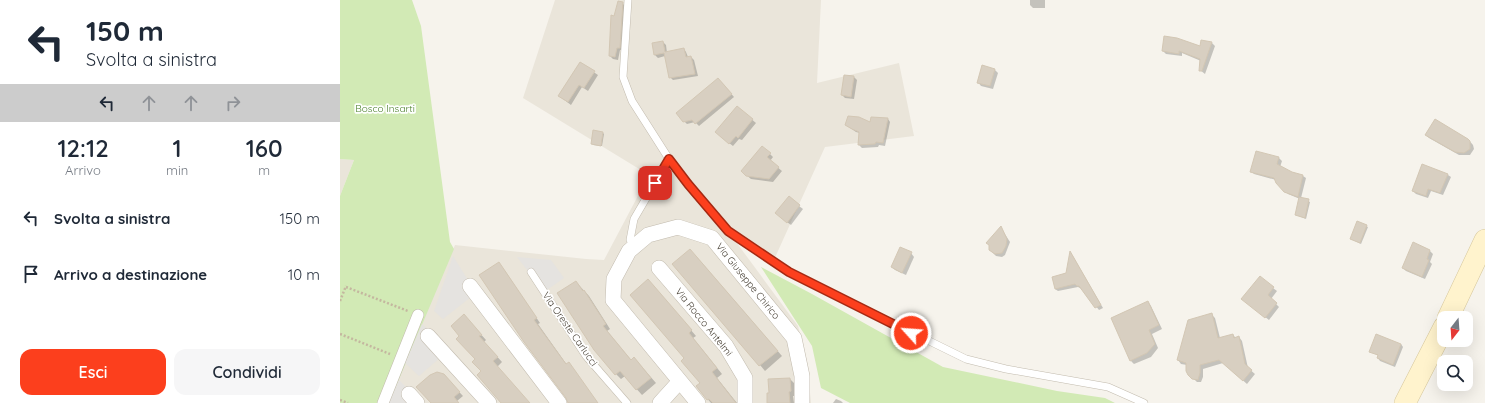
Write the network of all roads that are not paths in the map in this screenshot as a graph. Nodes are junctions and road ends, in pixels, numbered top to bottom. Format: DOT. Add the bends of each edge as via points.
graph roads {
  1 [pos="628,0"];
  2 [pos="669,159"];
  3 [pos="1485,240"];
  4 [pos="636,245"];
  5 [pos="659,268"];
  6 [pos="531,272"];
  7 [pos="470,286"];
  8 [pos="1451,311"];
  9 [pos="418,315"];
  10 [pos="428,336"];
  11 [pos="1437,341"];
  12 [pos="679,382"];
  13 [pos="383,403"];
  14 [pos="489,403"];
  15 [pos="560,403"];
  16 [pos="627,403"];
  17 [pos="660,403"];
  18 [pos="698,403"];
  19 [pos="745,403"];
  20 [pos="802,403"];
  21 [pos="1144,403"];
  22 [pos="1406,403"];
  1 -- 2 [label="lane" via="623,77 632,100"];
  2 -- 4 [label="lane" via="634,220 630,240"];
  2 -- 21 [label="lane" via="728,231 789,272 966,359 1006,369 1108,387"];
  3 -- 8 [label="main road"];
  4 -- 12 [label="street, Via Giuseppe Chirico" via="629,251 614,279 613,300"];
  4 -- 20 [label="street, Via Giuseppe Chirico" via="648,235 678,227 712,238 794,338 802,376"];
  5 -- 19 [label="street, Via Rocco Antelmi" via="726,346 745,378"];
  6 -- 16 [label="lane, Via Oreste Carlucci" via="586,356"];
  7 -- 15 [label="street"];
  9 -- 13 [label="street"];
  10 -- 14 [label="street"];
  11 -- 22 [label="main road"];
  12 -- 17 [label="street"];
  12 -- 18 [label="street, Via Giuseppe Chirico"];
}
